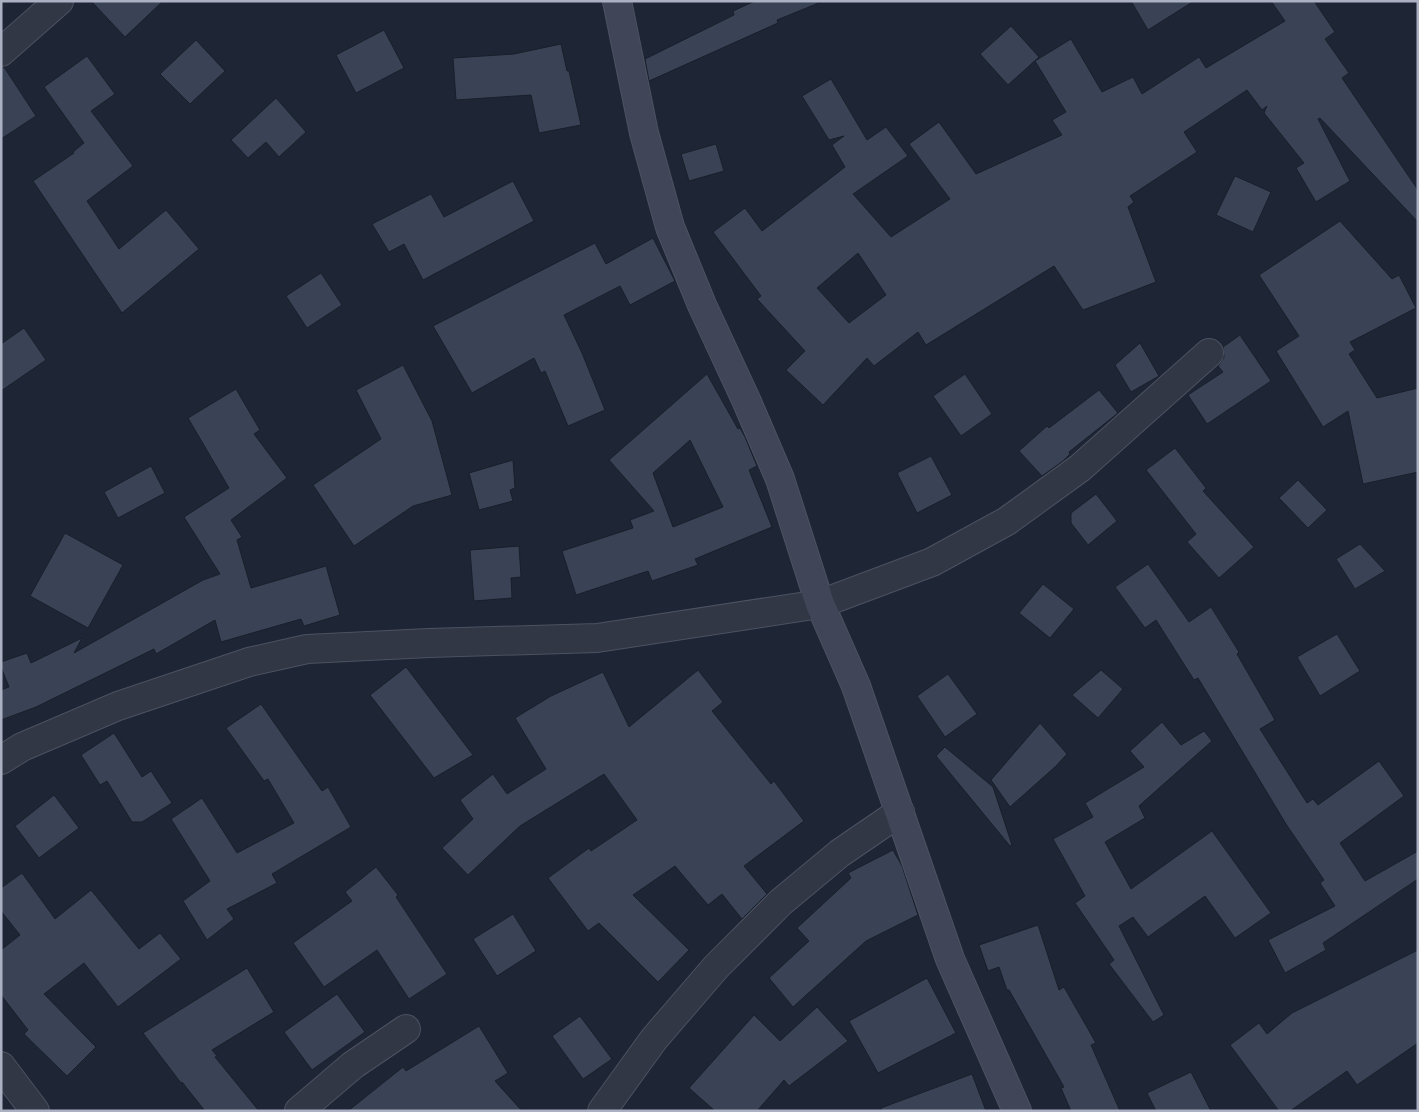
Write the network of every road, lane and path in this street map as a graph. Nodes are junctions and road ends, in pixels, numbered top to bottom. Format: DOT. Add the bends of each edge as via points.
graph roads {
  1 [pos="59,1"];
  2 [pos="617,1"];
  3 [pos="1,52"];
  4 [pos="1209,353"];
  5 [pos="820,604"];
  6 [pos="1,760"];
  7 [pos="900,812"];
  8 [pos="406,1029"];
  9 [pos="1,1066"];
  10 [pos="35,1111"];
  11 [pos="298,1111"];
  12 [pos="602,1111"];
  13 [pos="1017,1111"];
  1 -- 3 [label="street"];
  2 -- 5 [label="street" via="644,133 670,227 780,479"];
  4 -- 5 [label="street" via="1080,468 1007,521 932,562"];
  5 -- 6 [label="street" via="597,638 307,649 249,662 118,706 22,747"];
  5 -- 7 [label="street" via="856,686"];
  7 -- 12 [label="street" via="840,852 781,902 716,967 654,1039"];
  7 -- 13 [label="street" via="950,959"];
  8 -- 11 [label="street" via="353,1065"];
  9 -- 10 [label="street"];
}
